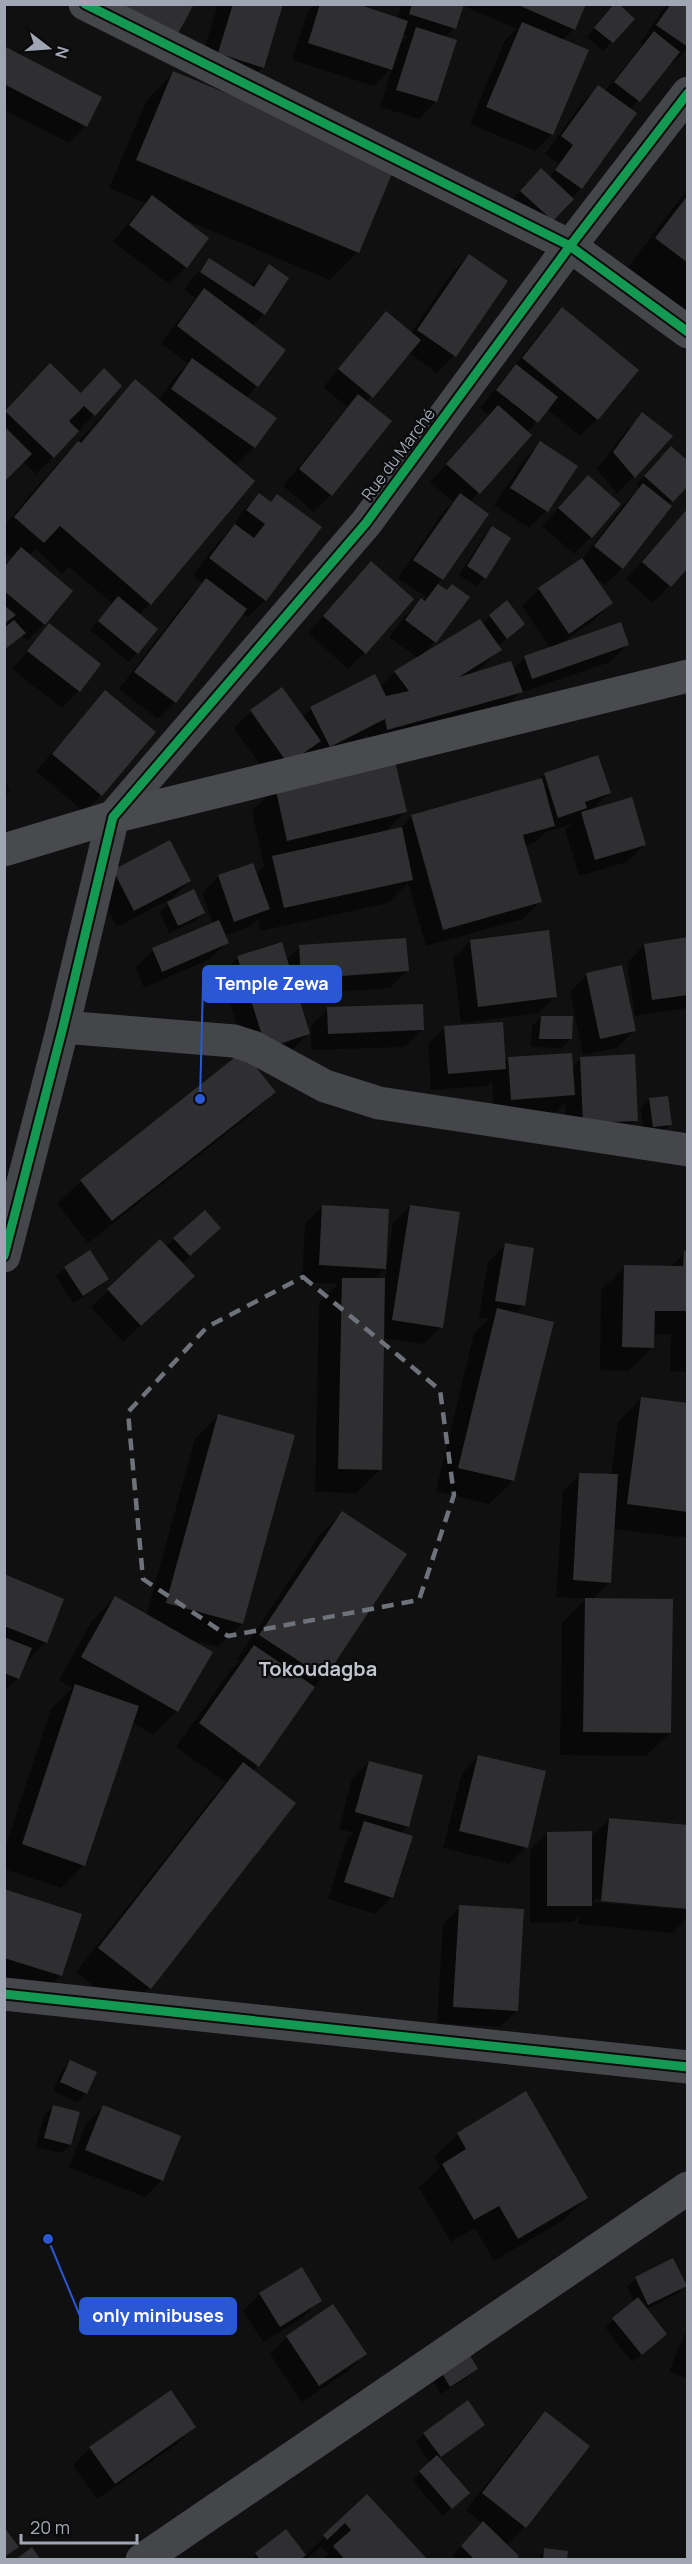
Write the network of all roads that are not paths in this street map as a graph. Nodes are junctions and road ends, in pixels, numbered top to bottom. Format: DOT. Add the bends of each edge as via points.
graph roads {
  1 [pos="85,4"];
  2 [pos="687,93"];
  3 [pos="570,246"];
  4 [pos="687,332"];
  5 [pos="687,676"];
  6 [pos="113,817"];
  7 [pos="4,850"];
  8 [pos="63,1027"];
  9 [pos="687,1150"];
  10 [pos="4,1256"];
  11 [pos="4,1994"];
  12 [pos="687,2067"];
  13 [pos="687,2188"];
  14 [pos="142,2559"];
  1 -- 3 [label="street"];
  2 -- 3 [label="street, Rue du Marché"];
  3 -- 4 [label="street"];
  3 -- 6 [label="street, Rue du Marché" via="366,523"];
  5 -- 6 [label="main road"];
  6 -- 7 [label="main road"];
  6 -- 8 [label="street"];
  8 -- 9 [label="street" via="234,1041 253,1047 325,1086 379,1103"];
  8 -- 10 [label="street"];
  11 -- 12 [label="street"];
  13 -- 14 [label="street"];
}
